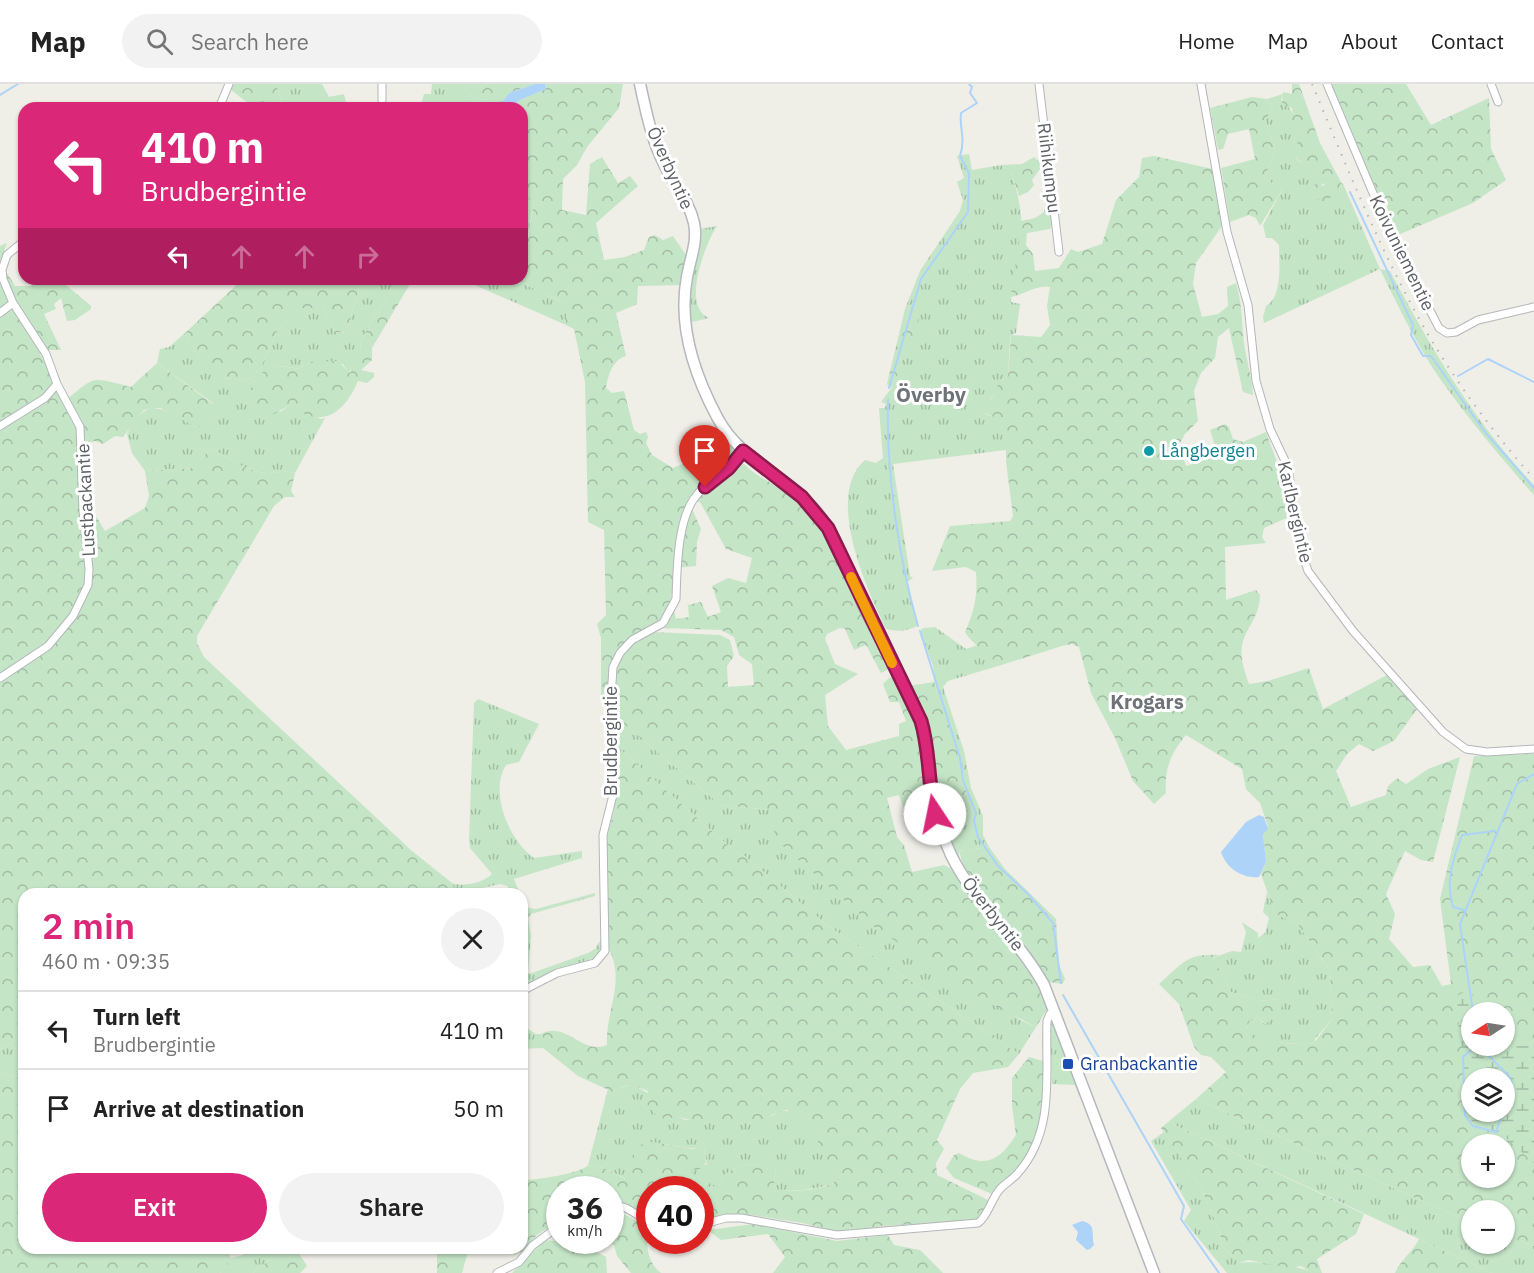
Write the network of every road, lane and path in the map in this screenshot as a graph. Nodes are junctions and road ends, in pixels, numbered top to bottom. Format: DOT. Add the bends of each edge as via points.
graph roads {
  1 [pos="229,84"];
  2 [pos="382,84"];
  3 [pos="640,84"];
  4 [pos="1039,84"];
  5 [pos="1201,84"];
  6 [pos="1327,84"];
  7 [pos="1491,84"];
  8 [pos="382,100"];
  9 [pos="222,102"];
  10 [pos="1498,102"];
  11 [pos="18,246"];
  12 [pos="1059,252"];
  13 [pos="4,256"];
  14 [pos="13,303"];
  15 [pos="1534,307"];
  16 [pos="0,313"];
  17 [pos="57,384"];
  18 [pos="0,426"];
  19 [pos="743,451"];
  20 [pos="0,678"];
  21 [pos="1534,749"];
  22 [pos="528,989"];
  23 [pos="1055,1012"];
  24 [pos="714,1221"];
  25 [pos="546,1236"];
  26 [pos="528,1251"];
  27 [pos="526,1254"];
  28 [pos="497,1273"];
  29 [pos="1154,1273"];
  1 -- 9 [label="street"];
  2 -- 8 [label="street"];
  3 -- 19 [label="street, Överbyntie" via="658,149 694,222 684,310 691,352 716,415"];
  4 -- 12 [label="street, Riihikumpu"];
  5 -- 21 [label="street, Karlbergintie" via="1227,232 1248,305 1256,381 1270,429 1288,467 1299,544 1308,571 1346,622 1443,732 1466,748 1487,752"];
  6 -- 15 [label="street, Koivuniementie" via="1389,231 1439,328 1447,333 1456,332 1478,320"];
  7 -- 10 [label="street"];
  11 -- 13 [label="street, Lustbackantie"];
  13 -- 14 [label="street, Lustbackantie" via="3,279"];
  14 -- 16 [label="street"];
  14 -- 17 [label="street, Lustbackantie" via="46,354"];
  17 -- 18 [label="street" via="45,398"];
  17 -- 20 [label="street, Lustbackantie" via="82,438 88,585 73,616 48,646"];
  19 -- 22 [label="street, Brudbergintie" via="696,496 685,516 676,599 671,610 663,623 632,640 613,668 613,795 603,835 605,951 595,963 557,973"];
  19 -- 23 [label="street, Överbyntie" via="809,503 834,539 921,721 933,804 951,854 973,893 1039,976"];
  23 -- 24 [label="street" via="1047,1021 1047,1097 1042,1130 1019,1173 1000,1189 978,1223 837,1235 741,1218"];
  23 -- 29 [label="street, Överbyntie"];
  25 -- 26 [label="street"];
  27 -- 28 [label="street" via="519,1262"];
}
